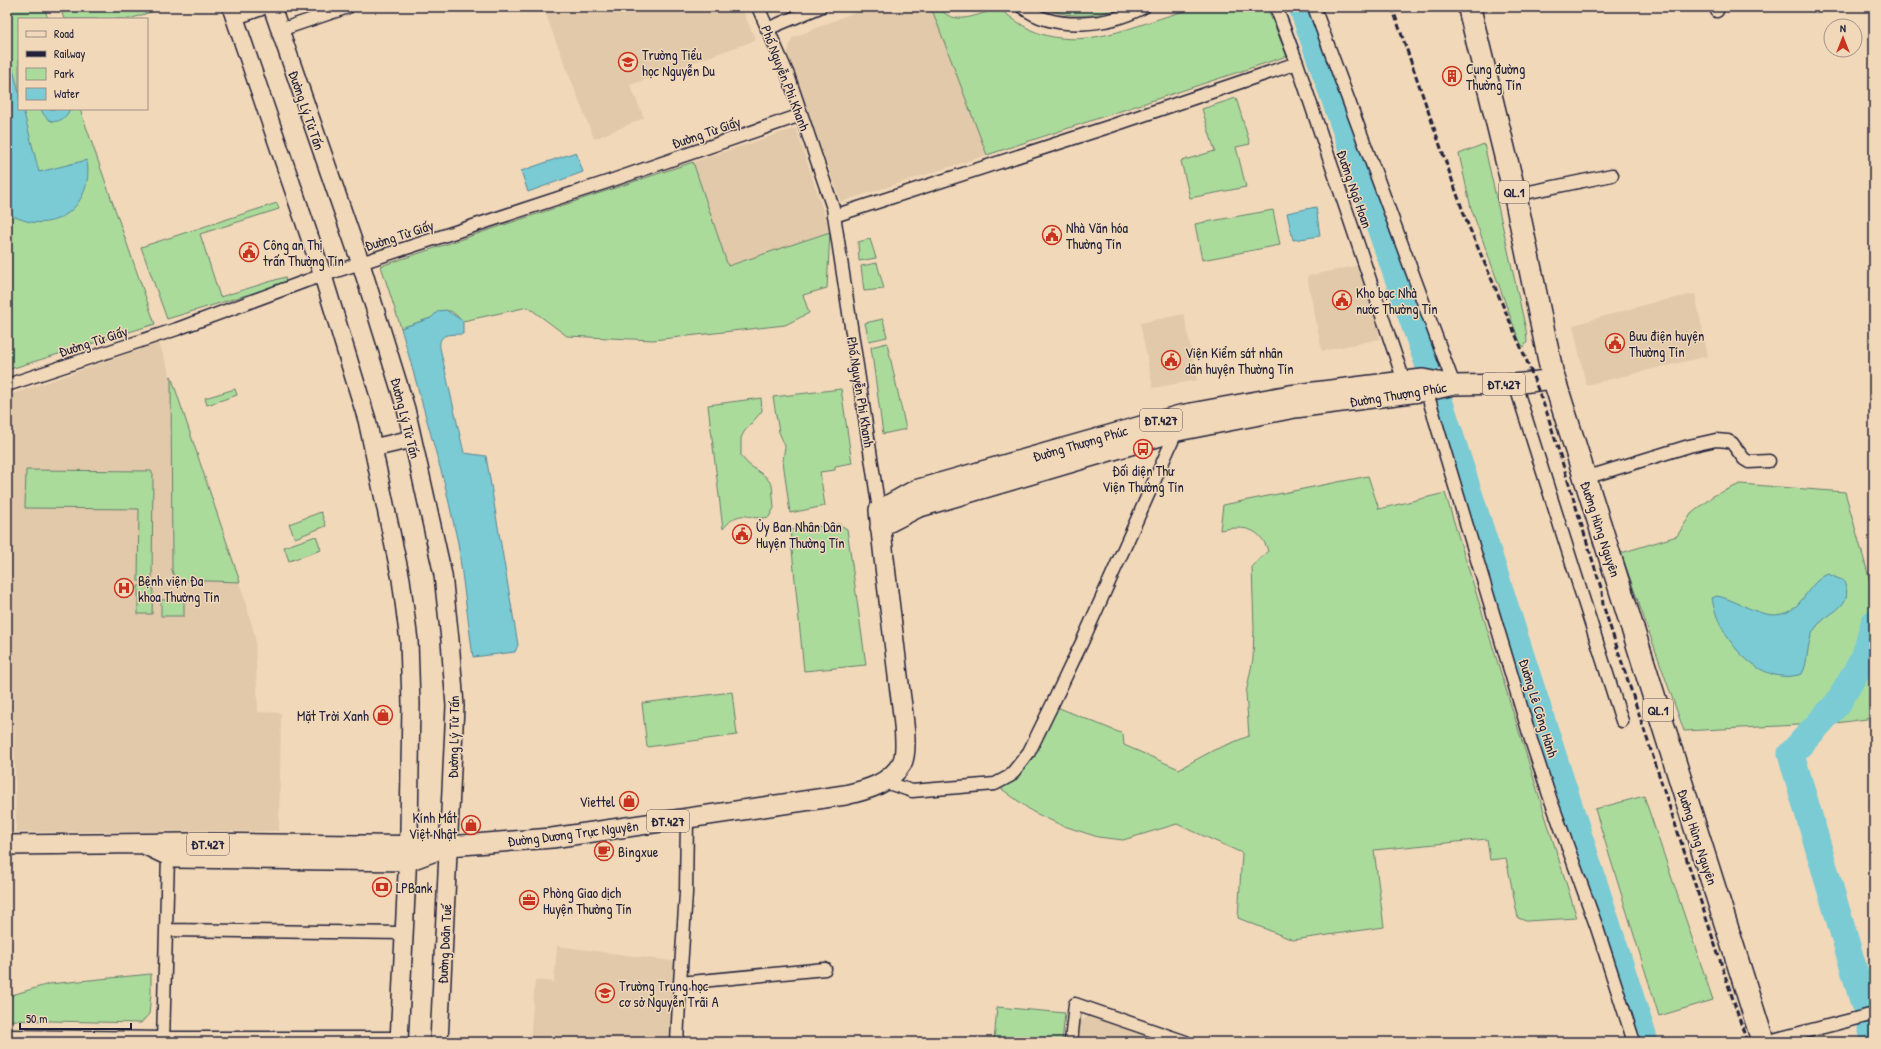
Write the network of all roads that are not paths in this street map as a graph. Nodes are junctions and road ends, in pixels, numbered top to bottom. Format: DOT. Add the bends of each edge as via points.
graph roads {
  1 [pos="260,7"];
  2 [pos="272,7"];
  3 [pos="348,7"];
  4 [pos="758,7"];
  5 [pos="820,7"];
  6 [pos="1022,7"];
  7 [pos="1144,7"];
  8 [pos="1276,7"];
  9 [pos="1314,7"];
  10 [pos="1469,7"];
  11 [pos="233,12"];
  12 [pos="767,29"];
  13 [pos="280,30"];
  14 [pos="1296,62"];
  15 [pos="801,115"];
  16 [pos="1612,175"];
  17 [pos="1515,195"];
  18 [pos="834,216"];
  19 [pos="361,264"];
  20 [pos="323,276"];
  21 [pos="1553,379"];
  22 [pos="1404,381"];
  23 [pos="1515,384"];
  24 [pos="7,385"];
  25 [pos="1425,385"];
  26 [pos="1454,386"];
  27 [pos="1344,396"];
  28 [pos="1179,423"];
  29 [pos="412,439"];
  30 [pos="373,448"];
  31 [pos="1769,461"];
  32 [pos="1585,478"];
  33 [pos="880,518"];
  34 [pos="1622,721"];
  35 [pos="885,782"];
  36 [pos="687,818"];
  37 [pos="143,844"];
  38 [pos="7,845"];
  39 [pos="449,846"];
  40 [pos="408,853"];
  41 [pos="168,856"];
  42 [pos="166,930"];
  43 [pos="404,933"];
  44 [pos="825,969"];
  45 [pos="680,983"];
  46 [pos="1874,1014"];
  47 [pos="163,1040"];
  48 [pos="399,1040"];
  49 [pos="11,1042"];
  50 [pos="439,1042"];
  51 [pos="677,1042"];
  52 [pos="1071,1042"];
  53 [pos="1186,1042"];
  54 [pos="1634,1042"];
  55 [pos="1764,1042"];
  1 -- 11 [label="street"];
  2 -- 13 [label="street, Đường Lý Tử Tấn"];
  3 -- 13 [label="street"];
  4 -- 12 [label="street, Phố Nguyễn Phi Khanh"];
  5 -- 12 [label="street"];
  6 -- 7 [label="street" via="1032,14 1052,20 1077,23 1100,22 1129,15"];
  8 -- 14 [label="street, Đường Ngô Hoan"];
  9 -- 26 [label="street"];
  10 -- 17 [label="highway, Đường Hùng Nguyên / QL.1"];
  11 -- 20 [label="street"];
  12 -- 15 [label="street, Phố Nguyễn Phi Khanh" via="788,75"];
  13 -- 19 [label="street, Đường Lý Tử Tấn"];
  14 -- 18 [label="street" via="1108,127"];
  14 -- 22 [label="street, Đường Ngô Hoan"];
  15 -- 18 [label="street, Phố Nguyễn Phi Khanh"];
  15 -- 19 [label="street, Đường Từ Giấy"];
  16 -- 17 [label="street"];
  17 -- 21 [label="highway, Đường Hùng Nguyên / QL.1"];
  18 -- 33 [label="street, Phố Nguyễn Phi Khanh"];
  19 -- 20 [label="street, Đường Từ Giấy"];
  19 -- 29 [label="street, Đường Lý Tử Tấn" via="406,409"];
  20 -- 24 [label="street, Đường Từ Giấy" via="170,331"];
  20 -- 30 [label="street" via="367,420"];
  21 -- 23 [label="main road, Đường Thượng Phúc / ĐT.427"];
  21 -- 32 [label="highway, Đường Hùng Nguyên / QL.1"];
  22 -- 25 [label="main road, Đường Thượng Phúc / ĐT.427"];
  22 -- 27 [label="main road, Đường Thượng Phúc / ĐT.427"];
  23 -- 26 [label="main road, Đường Thượng Phúc / ĐT.427"];
  23 -- 34 [label="street"];
  25 -- 26 [label="main road, Đường Thượng Phúc / ĐT.427"];
  25 -- 27 [label="main road, Đường Thượng Phúc / ĐT.427"];
  25 -- 54 [label="street, Đường Lê Công Hành" via="1549,795 1597,928"];
  27 -- 28 [label="main road, Đường Thượng Phúc / ĐT.427" via="1266,406"];
  28 -- 33 [label="main road, Đường Thượng Phúc / ĐT.427"];
  28 -- 35 [label="street" via="1040,731 1029,752 1010,776 995,784 912,791"];
  29 -- 30 [label="street"];
  29 -- 39 [label="street, Đường Lý Tử Tấn" via="442,575 450,640 455,706"];
  30 -- 40 [label="street" via="401,579 409,641 411,704"];
  31 -- 32 [label="street" via="1749,462 1728,441 1716,440"];
  32 -- 55 [label="highway, Đường Hùng Nguyên / QL.1"];
  33 -- 35 [label="main road, Phố Nguyễn Phi Khanh / ĐT.427" via="905,754 896,771"];
  35 -- 36 [label="main road, Đường Dương Trực Nguyên / ĐT.427" via="845,795"];
  36 -- 39 [label="main road, Đường Dương Trực Nguyên / ĐT.427" via="552,838"];
  36 -- 45 [label="street" via="686,893"];
  37 -- 38 [label="main road, Đường Dương Trực Nguyên / ĐT.427"];
  37 -- 40 [label="main road, Đường Dương Trực Nguyên / ĐT.427"];
  37 -- 41 [label="main road, Đường Dương Trực Nguyên / ĐT.427"];
  39 -- 40 [label="main road, Đường Dương Trực Nguyên / ĐT.427"];
  39 -- 50 [label="street, Đường Doãn Tuế"];
  40 -- 41 [label="main road, Đường Dương Trực Nguyên / ĐT.427" via="173,858"];
  40 -- 43 [label="street"];
  41 -- 42 [label="street"];
  42 -- 43 [label="street"];
  42 -- 47 [label="street"];
  43 -- 48 [label="street"];
  44 -- 45 [label="street"];
  45 -- 51 [label="street"];
  46 -- 55 [label="street"];
  47 -- 48 [label="street"];
  47 -- 49 [label="street" via="11,1036"];
  52 -- 53 [label="street" via="1075,1004"];
}
